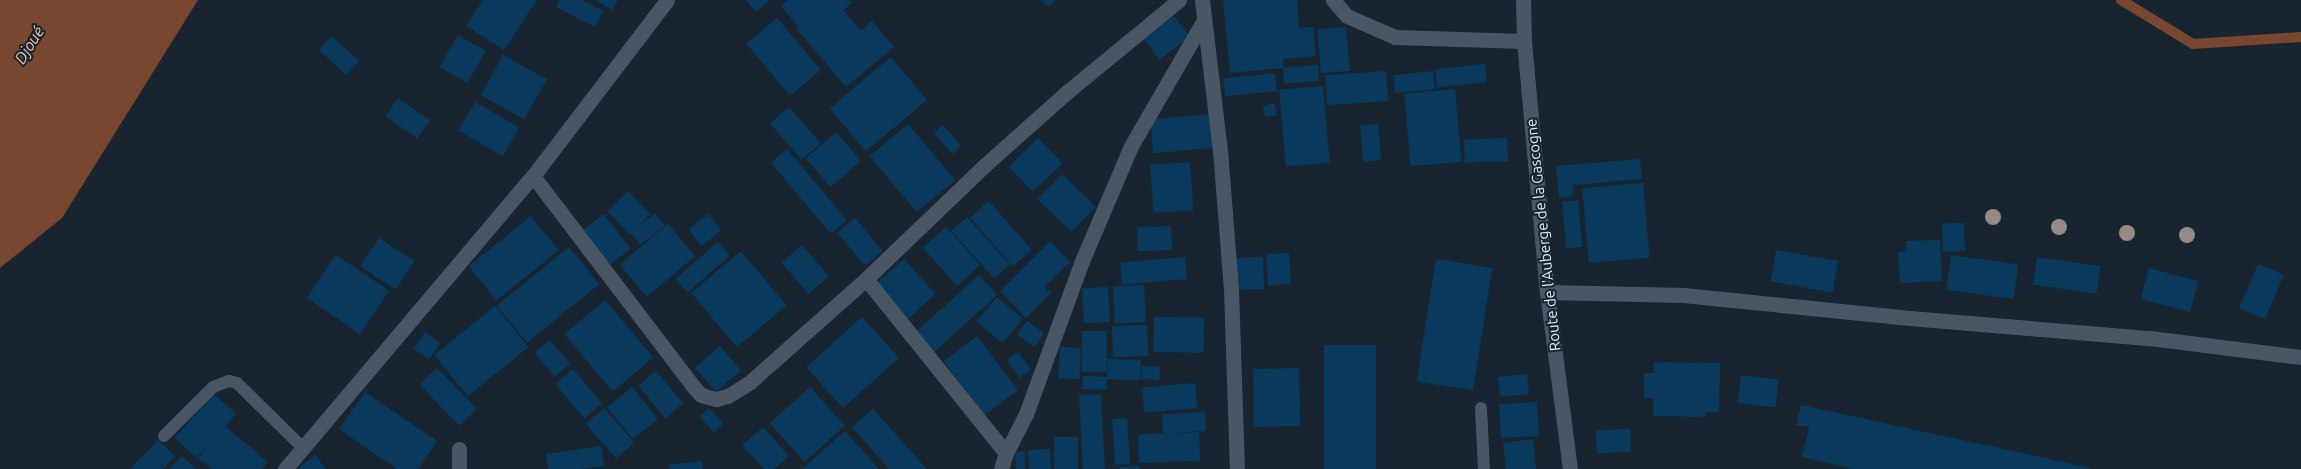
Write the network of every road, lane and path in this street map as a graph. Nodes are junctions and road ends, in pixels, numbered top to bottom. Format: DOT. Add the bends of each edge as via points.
graph roads {
  1 [pos="667,0"];
  2 [pos="1179,0"];
  3 [pos="1202,0"];
  4 [pos="1333,0"];
  5 [pos="1523,0"];
  6 [pos="1203,22"];
  7 [pos="1524,41"];
  8 [pos="533,176"];
  9 [pos="866,279"];
  10 [pos="1547,292"];
  11 [pos="2301,357"];
  12 [pos="1481,408"];
  13 [pos="164,436"];
  14 [pos="303,448"];
  15 [pos="459,449"];
  16 [pos="1006,453"];
  17 [pos="285,469"];
  18 [pos="459,469"];
  19 [pos="1001,469"];
  20 [pos="1237,469"];
  21 [pos="1484,469"];
  22 [pos="1570,469"];
  1 -- 8 [label="street"];
  2 -- 9 [label="street" via="1066,92"];
  3 -- 6 [label="street"];
  4 -- 7 [label="street" via="1347,16 1395,37"];
  5 -- 7 [label="street, Route de l'Auberge de la Gascogne"];
  6 -- 16 [label="street" via="1132,146 1082,261 1026,414"];
  6 -- 20 [label="street" via="1220,150 1230,280"];
  7 -- 10 [label="street, Route de l'Auberge de la Gascogne"];
  8 -- 9 [label="street" via="701,395 716,399 728,396 750,382"];
  8 -- 14 [label="street"];
  9 -- 16 [label="street"];
  10 -- 11 [label="street" via="1683,295 2150,338"];
  10 -- 22 [label="street, Route de l'Auberge de la Gascogne"];
  12 -- 21 [label="lane"];
  13 -- 14 [label="lane" via="213,387 229,381 237,383"];
  14 -- 17 [label="street"];
  15 -- 18 [label="street"];
  16 -- 19 [label="street"];
}
